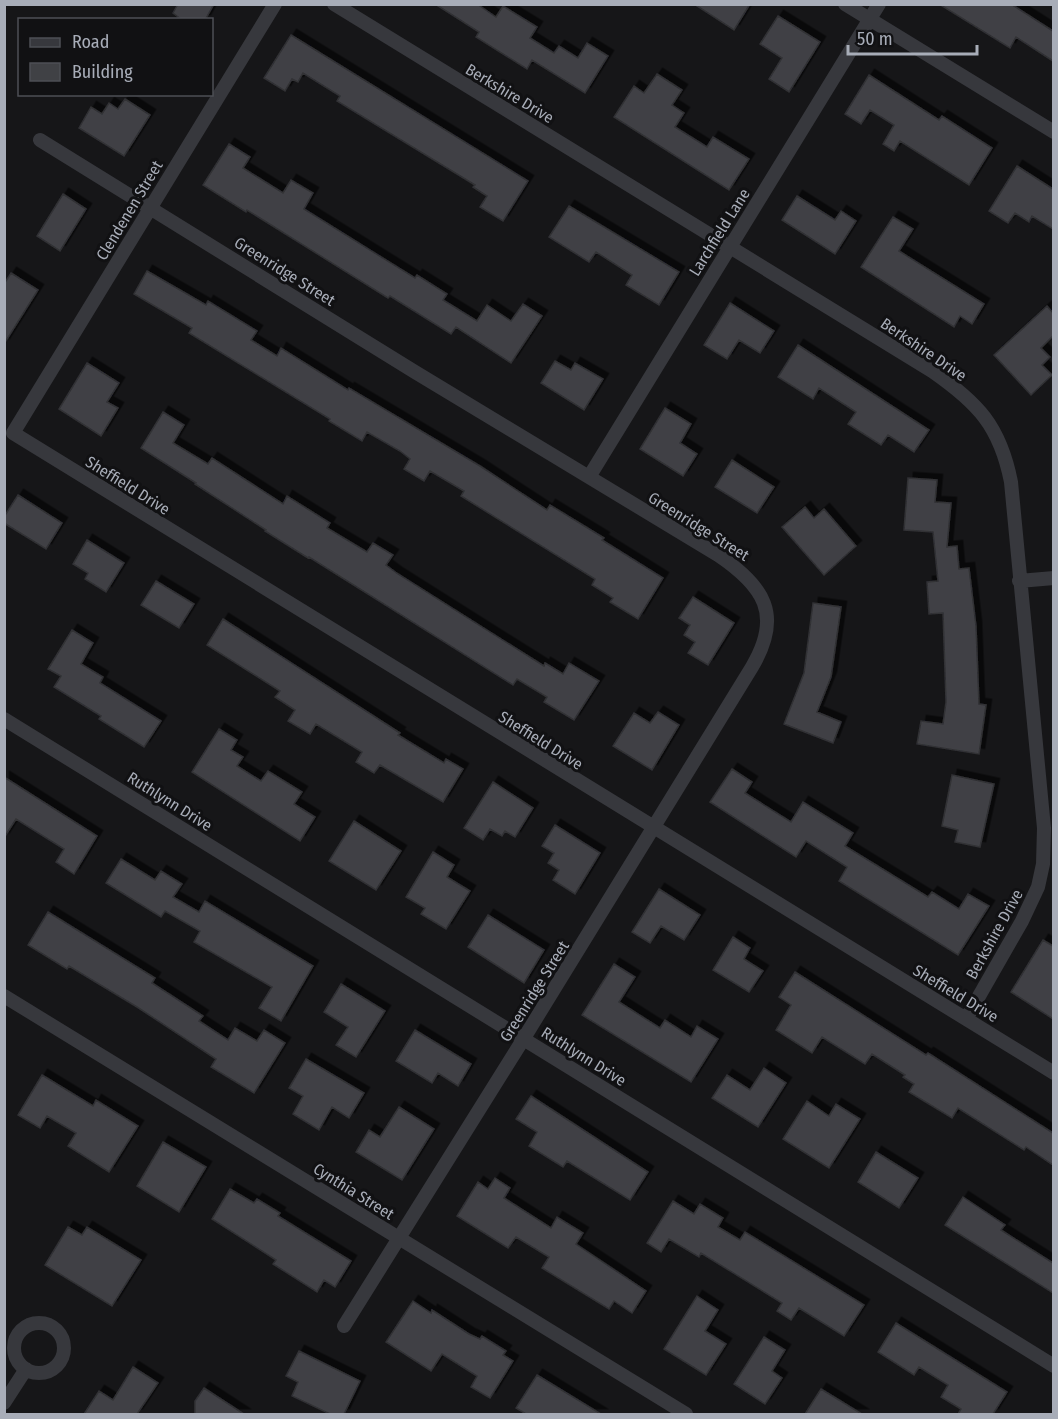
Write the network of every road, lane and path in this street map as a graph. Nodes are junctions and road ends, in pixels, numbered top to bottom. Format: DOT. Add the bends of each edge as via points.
graph roads {
  1 [pos="274,4"];
  2 [pos="334,4"];
  3 [pos="845,4"];
  4 [pos="879,4"];
  5 [pos="870,19"];
  6 [pos="1053,132"];
  7 [pos="40,140"];
  8 [pos="150,207"];
  9 [pos="730,247"];
  10 [pos="13,433"];
  11 [pos="589,477"];
  12 [pos="1053,578"];
  13 [pos="1019,581"];
  14 [pos="4,719"];
  15 [pos="653,828"];
  16 [pos="4,996"];
  17 [pos="966,1019"];
  18 [pos="524,1038"];
  19 [pos="1053,1073"];
  20 [pos="399,1238"];
  21 [pos="344,1326"];
  22 [pos="1053,1366"];
  23 [pos="26,1369"];
  24 [pos="4,1403"];
  25 [pos="686,1414"];
  1 -- 8 [label="street, Clendenen Street"];
  2 -- 9 [label="street, Berkshire Drive"];
  3 -- 5 [label="street"];
  4 -- 5 [label="street, Larchfield Lane"];
  5 -- 6 [label="street"];
  5 -- 9 [label="street, Larchfield Lane"];
  7 -- 8 [label="street, Greenridge Street"];
  8 -- 10 [label="street, Clendenen Street"];
  8 -- 11 [label="street, Greenridge Street"];
  9 -- 11 [label="street, Larchfield Lane"];
  9 -- 13 [label="street, Berkshire Drive" via="932,371 984,417 996,432 1007,461"];
  10 -- 15 [label="street, Sheffield Drive"];
  11 -- 15 [label="street, Greenridge Street" via="732,565 752,582 766,610 768,629 761,652"];
  12 -- 13 [label="street"];
  13 -- 17 [label="street, Berkshire Drive" via="1044,828 1043,864 1033,900"];
  14 -- 18 [label="street, Ruthlynn Drive"];
  15 -- 17 [label="street, Sheffield Drive"];
  15 -- 18 [label="street, Greenridge Street"];
  16 -- 20 [label="street, Cynthia Street"];
  17 -- 19 [label="street, Sheffield Drive"];
  18 -- 20 [label="street, Greenridge Street"];
  18 -- 22 [label="street, Ruthlynn Drive"];
  20 -- 21 [label="street, Greenridge Street"];
  20 -- 25 [label="street, Cynthia Street"];
  23 -- 24 [label="street"];
}
